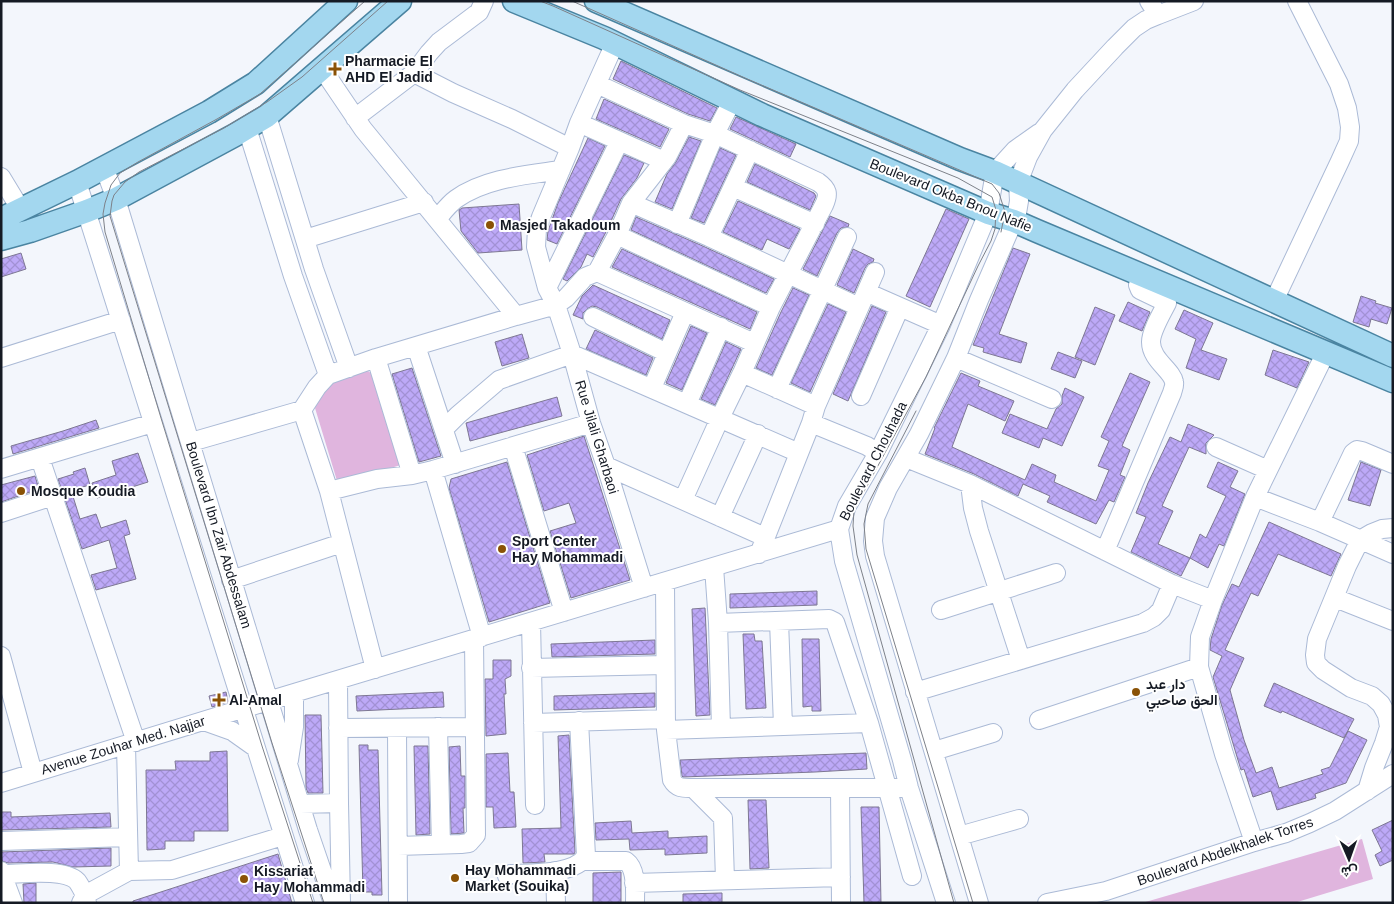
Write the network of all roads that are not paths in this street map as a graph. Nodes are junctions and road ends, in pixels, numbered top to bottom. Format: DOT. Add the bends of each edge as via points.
graph roads {
  1 [pos="346,1"];
  2 [pos="400,1"];
  3 [pos="484,1"];
  4 [pos="514,1"];
  5 [pos="596,1"];
  6 [pos="1194,1"];
  7 [pos="1297,1"];
  8 [pos="1153,8"];
  9 [pos="615,43"];
  10 [pos="323,70"];
  11 [pos="414,73"];
  12 [pos="598,84"];
  13 [pos="732,101"];
  14 [pos="267,116"];
  15 [pos="355,118"];
  16 [pos="579,124"];
  17 [pos="684,124"];
  18 [pos="248,128"];
  19 [pos="1043,130"];
  20 [pos="715,134"];
  21 [pos="619,142"];
  22 [pos="570,148"];
  23 [pos="750,150"];
  24 [pos="664,161"];
  25 [pos="104,168"];
  26 [pos="561,170"];
  27 [pos="995,172"];
  28 [pos="1,177"];
  29 [pos="77,182"];
  30 [pos="1018,183"];
  31 [pos="733,187"];
  32 [pos="116,198"];
  33 [pos="424,202"];
  34 [pos="630,203"];
  35 [pos="87,211"];
  36 [pos="988,213"];
  37 [pos="11,215"];
  38 [pos="437,219"];
  39 [pos="1014,221"];
  40 [pos="677,224"];
  41 [pos="815,224"];
  42 [pos="617,235"];
  43 [pos="709,237"];
  44 [pos="847,237"];
  45 [pos="1,239"];
  46 [pos="305,239"];
  47 [pos="597,272"];
  48 [pos="875,272"];
  49 [pos="788,274"];
  50 [pos="318,280"];
  51 [pos="297,287"];
  52 [pos="547,288"];
  53 [pos="822,290"];
  54 [pos="1170,295"];
  55 [pos="863,300"];
  56 [pos="1274,301"];
  57 [pos="556,306"];
  58 [pos="771,306"];
  59 [pos="900,307"];
  60 [pos="685,312"];
  61 [pos="516,316"];
  62 [pos="593,317"];
  63 [pos="121,320"];
  64 [pos="941,325"];
  65 [pos="721,328"];
  66 [pos="754,343"];
  67 [pos="416,346"];
  68 [pos="1326,352"];
  69 [pos="667,353"];
  70 [pos="572,354"];
  71 [pos="1393,356"];
  72 [pos="1,358"];
  73 [pos="376,358"];
  74 [pos="956,358"];
  75 [pos="350,368"];
  76 [pos="742,373"];
  77 [pos="328,375"];
  78 [pos="1393,381"];
  79 [pos="652,388"];
  80 [pos="778,389"];
  81 [pos="861,396"];
  82 [pos="1052,399"];
  83 [pos="688,404"];
  84 [pos="302,410"];
  85 [pos="813,415"];
  86 [pos="720,418"];
  87 [pos="153,423"];
  88 [pos="591,423"];
  89 [pos="444,429"];
  90 [pos="758,434"];
  91 [pos="191,442"];
  92 [pos="513,446"];
  93 [pos="1216,447"];
  94 [pos="799,453"];
  95 [pos="878,453"];
  96 [pos="40,458"];
  97 [pos="906,458"];
  98 [pos="455,464"];
  99 [pos="1393,464"];
  100 [pos="606,466"];
  101 [pos="1,469"];
  102 [pos="433,470"];
  103 [pos="1268,470"];
  104 [pos="412,475"];
  105 [pos="970,484"];
  106 [pos="329,492"];
  107 [pos="53,496"];
  108 [pos="1255,497"];
  109 [pos="683,500"];
  110 [pos="1,513"];
  111 [pos="720,517"];
  112 [pos="1320,522"];
  113 [pos="1393,528"];
  114 [pos="839,529"];
  115 [pos="1360,540"];
  116 [pos="342,543"];
  117 [pos="762,545"];
  118 [pos="1105,551"];
  119 [pos="1393,554"];
  120 [pos="714,567"];
  121 [pos="1056,573"];
  122 [pos="232,580"];
  123 [pos="665,582"];
  124 [pos="1172,584"];
  125 [pos="644,588"];
  126 [pos="999,591"];
  127 [pos="1335,598"];
  128 [pos="1213,600"];
  129 [pos="942,610"];
  130 [pos="564,612"];
  131 [pos="779,621"];
  132 [pos="1393,621"];
  133 [pos="531,622"];
  134 [pos="718,623"];
  135 [pos="478,638"];
  136 [pos="1,656"];
  137 [pos="1020,660"];
  138 [pos="666,665"];
  139 [pos="1199,667"];
  140 [pos="375,668"];
  141 [pos="531,668"];
  142 [pos="338,680"];
  143 [pos="915,692"];
  144 [pos="294,693"];
  145 [pos="269,700"];
  146 [pos="244,708"];
  147 [pos="1039,720"];
  148 [pos="204,721"];
  149 [pos="580,721"];
  150 [pos="533,723"];
  151 [pos="869,723"];
  152 [pos="666,724"];
  153 [pos="784,726"];
  154 [pos="475,727"];
  155 [pos="338,728"];
  156 [pos="398,728"];
  157 [pos="438,728"];
  158 [pos="721,728"];
  159 [pos="993,733"];
  160 [pos="131,743"];
  161 [pos="256,748"];
  162 [pos="934,751"];
  163 [pos="288,765"];
  164 [pos="34,773"];
  165 [pos="1393,774"];
  166 [pos="1,783"];
  167 [pos="693,788"];
  168 [pos="728,788"];
  169 [pos="840,788"];
  170 [pos="909,788"];
  171 [pos="888,789"];
  172 [pos="1367,791"];
  173 [pos="339,803"];
  174 [pos="300,804"];
  175 [pos="535,805"];
  176 [pos="723,818"];
  177 [pos="1019,819"];
  178 [pos="283,836"];
  179 [pos="959,836"];
  180 [pos="128,837"];
  181 [pos="1,841"];
  182 [pos="1254,842"];
  183 [pos="441,845"];
  184 [pos="398,846"];
  185 [pos="583,861"];
  186 [pos="129,871"];
  187 [pos="555,871"];
  188 [pos="2,873"];
  189 [pos="507,876"];
  190 [pos="912,876"];
  191 [pos="841,877"];
  192 [pos="725,880"];
  193 [pos="634,883"];
  194 [pos="1106,891"];
  195 [pos="84,900"];
  196 [pos="13,903"];
  197 [pos="305,903"];
  198 [pos="333,903"];
  199 [pos="341,903"];
  200 [pos="398,903"];
  201 [pos="556,903"];
  202 [pos="635,903"];
  203 [pos="841,903"];
  204 [pos="946,903"];
  205 [pos="979,903"];
  206 [pos="1047,903"];
  207 [pos="1079,903"];
  1 -- 25 [label="main road" via="256,83"];
  2 -- 10 [label="main road"];
  3 -- 11 [label="street" via="479,12 438,42"];
  4 -- 9 [label="main road, Boulevard Okba Bnou Nafie"];
  5 -- 27 [label="main road"];
  6 -- 8 [label="street"];
  7 -- 56 [label="street" via="1339,84 1348,108 1350,127 1349,140 1340,161"];
  8 -- 19 [label="street" via="1146,20 1115,46 1075,90"];
  9 -- 12 [label="street, Rue Jilali Gharbaoi"];
  9 -- 13 [label="main road, Boulevard Okba Bnou Nafie"];
  10 -- 14 [label="main road"];
  10 -- 15 [label="street"];
  11 -- 15 [label="street"];
  11 -- 22 [label="street"];
  12 -- 16 [label="street, Rue Jilali Gharbaoi"];
  12 -- 17 [label="street"];
  13 -- 20 [label="street"];
  13 -- 36 [label="main road, Boulevard Okba Bnou Nafie"];
  14 -- 18 [label="main road"];
  14 -- 46 [label="street"];
  15 -- 33 [label="street"];
  16 -- 21 [label="street"];
  16 -- 22 [label="street, Rue Jilali Gharbaoi"];
  17 -- 20 [label="street"];
  17 -- 24 [label="street"];
  18 -- 32 [label="main road"];
  18 -- 51 [label="street"];
  19 -- 27 [label="street" via="1015,150"];
  19 -- 30 [label="street, Boulevard Chouhada"];
  20 -- 23 [label="street"];
  20 -- 40 [label="street"];
  21 -- 24 [label="street"];
  21 -- 52 [label="street"];
  22 -- 26 [label="street, Rue Jilali Gharbaoi"];
  23 -- 31 [label="street"];
  23 -- 41 [label="street" via="824,186 828,197"];
  24 -- 34 [label="street"];
  25 -- 29 [label="main road"];
  25 -- 32 [label="street, Boulevard Ibn Zair Abdessalam"];
  26 -- 38 [label="street" via="477,186 454,200"];
  26 -- 52 [label="street, Rue Jilali Gharbaoi" via="538,229 536,248"];
  27 -- 30 [label="main road"];
  27 -- 36 [label="street, Boulevard Chouhada"];
  28 -- 37 [label="street"];
  29 -- 35 [label="street, Boulevard Ibn Zair Abdessalam"];
  29 -- 37 [label="main road"];
  30 -- 39 [label="street, Boulevard Chouhada"];
  30 -- 56 [label="main road"];
  31 -- 41 [label="street"];
  31 -- 43 [label="street"];
  32 -- 35 [label="main road"];
  32 -- 91 [label="street, Boulevard Ibn Zair Abdessalam"];
  33 -- 38 [label="street"];
  33 -- 46 [label="street"];
  34 -- 40 [label="street"];
  34 -- 42 [label="street"];
  35 -- 45 [label="main road"];
  35 -- 63 [label="street, Boulevard Ibn Zair Abdessalam"];
  36 -- 39 [label="main road, Boulevard Okba Bnou Nafie"];
  36 -- 64 [label="street, Boulevard Chouhada"];
  38 -- 61 [label="street"];
  39 -- 54 [label="main road, Boulevard Okba Bnou Nafie" via="1142,275"];
  39 -- 74 [label="street, Boulevard Chouhada"];
  40 -- 43 [label="street"];
  41 -- 49 [label="street"];
  42 -- 47 [label="street"];
  42 -- 58 [label="street"];
  43 -- 49 [label="street"];
  44 -- 53 [label="street"];
  46 -- 50 [label="street"];
  47 -- 57 [label="street" via="585,277"];
  47 -- 60 [label="street"];
  48 -- 55 [label="street"];
  49 -- 53 [label="street"];
  49 -- 58 [label="street"];
  50 -- 51 [label="street"];
  50 -- 75 [label="street"];
  51 -- 77 [label="street"];
  52 -- 57 [label="street, Rue Jilali Gharbaoi"];
  53 -- 55 [label="street"];
  53 -- 80 [label="street"];
  54 -- 68 [label="main road, Boulevard Okba Bnou Nafie"];
  54 -- 118 [label="street" via="1150,344 1175,384"];
  55 -- 59 [label="street"];
  55 -- 85 [label="street"];
  56 -- 71 [label="main road"];
  57 -- 61 [label="street"];
  57 -- 70 [label="street, Rue Jilali Gharbaoi"];
  58 -- 66 [label="street"];
  59 -- 64 [label="street"];
  59 -- 81 [label="street"];
  60 -- 65 [label="street"];
  60 -- 69 [label="street"];
  61 -- 67 [label="street"];
  62 -- 69 [label="street"];
  63 -- 72 [label="street"];
  63 -- 87 [label="street, Boulevard Ibn Zair Abdessalam"];
  64 -- 95 [label="street, Boulevard Chouhada"];
  65 -- 66 [label="street"];
  65 -- 83 [label="street"];
  66 -- 76 [label="street"];
  67 -- 73 [label="street"];
  67 -- 89 [label="street"];
  68 -- 78 [label="main road, Boulevard Okba Bnou Nafie"];
  68 -- 103 [label="street"];
  69 -- 79 [label="street"];
  70 -- 79 [label="street"];
  70 -- 88 [label="street, Rue Jilali Gharbaoi"];
  70 -- 89 [label="street" via="499,380"];
  73 -- 75 [label="street"];
  73 -- 104 [label="street"];
  74 -- 82 [label="street"];
  74 -- 97 [label="street, Boulevard Chouhada"];
  75 -- 77 [label="street"];
  76 -- 80 [label="street"];
  76 -- 86 [label="street"];
  77 -- 84 [label="street"];
  79 -- 83 [label="street"];
  80 -- 85 [label="street"];
  83 -- 86 [label="street"];
  84 -- 91 [label="street"];
  84 -- 106 [label="street"];
  85 -- 94 [label="street"];
  85 -- 95 [label="street"];
  86 -- 90 [label="street"];
  86 -- 109 [label="street"];
  87 -- 96 [label="street"];
  87 -- 146 [label="street, Boulevard Ibn Zair Abdessalam"];
  88 -- 92 [label="street"];
  88 -- 100 [label="street, Rue Jilali Gharbaoi"];
  89 -- 98 [label="street"];
  90 -- 94 [label="street"];
  90 -- 111 [label="street"];
  91 -- 122 [label="street, Boulevard Ibn Zair Abdessalam"];
  92 -- 98 [label="street"];
  92 -- 130 [label="street"];
  93 -- 103 [label="street"];
  94 -- 117 [label="street"];
  95 -- 114 [label="street, Boulevard Chouhada" via="847,506"];
  96 -- 101 [label="street"];
  96 -- 107 [label="street"];
  97 -- 105 [label="street"];
  97 -- 143 [label="street, Boulevard Chouhada" via="875,518 873,541 874,556"];
  98 -- 102 [label="street"];
  99 -- 112 [label="street" via="1362,451 1353,453"];
  100 -- 109 [label="street"];
  100 -- 125 [label="street, Rue Jilali Gharbaoi"];
  102 -- 104 [label="street"];
  102 -- 135 [label="street"];
  103 -- 108 [label="street"];
  104 -- 106 [label="street" via="377,479"];
  105 -- 118 [label="street"];
  105 -- 126 [label="street" via="979,531"];
  106 -- 116 [label="street"];
  107 -- 110 [label="street"];
  107 -- 160 [label="street"];
  108 -- 112 [label="street"];
  108 -- 128 [label="street"];
  109 -- 111 [label="street"];
  111 -- 117 [label="street"];
  112 -- 115 [label="street"];
  113 -- 115 [label="street" via="1382,529"];
  114 -- 117 [label="street, Avenue Zouhar Med. Najjar"];
  114 -- 170 [label="street, Boulevard Chouhada" via="844,561"];
  115 -- 119 [label="street"];
  115 -- 127 [label="street"];
  116 -- 122 [label="street"];
  116 -- 140 [label="street"];
  117 -- 120 [label="street, Avenue Zouhar Med. Najjar"];
  118 -- 124 [label="street"];
  120 -- 123 [label="street, Avenue Zouhar Med. Najjar"];
  120 -- 134 [label="street"];
  121 -- 126 [label="street"];
  122 -- 145 [label="street, Boulevard Ibn Zair Abdessalam"];
  123 -- 125 [label="street, Avenue Zouhar Med. Najjar"];
  123 -- 138 [label="street"];
  124 -- 128 [label="street"];
  124 -- 137 [label="street" via="1161,610 1143,623"];
  125 -- 130 [label="street, Avenue Zouhar Med. Najjar"];
  126 -- 129 [label="street"];
  126 -- 137 [label="street"];
  127 -- 132 [label="street"];
  127 -- 172 [label="street" via="1317,639 1316,663 1351,688 1372,696 1381,704 1389,727"];
  128 -- 139 [label="street" via="1200,637"];
  130 -- 133 [label="street, Avenue Zouhar Med. Najjar"];
  131 -- 134 [label="street"];
  131 -- 151 [label="street" via="829,619 835,622"];
  131 -- 153 [label="street"];
  133 -- 135 [label="street, Avenue Zouhar Med. Najjar"];
  133 -- 141 [label="street"];
  134 -- 158 [label="street"];
  135 -- 140 [label="street, Avenue Zouhar Med. Najjar"];
  135 -- 154 [label="street"];
  136 -- 164 [label="street"];
  137 -- 143 [label="street"];
  138 -- 141 [label="street"];
  138 -- 152 [label="street"];
  139 -- 147 [label="street"];
  139 -- 182 [label="street"];
  140 -- 142 [label="street, Avenue Zouhar Med. Najjar"];
  141 -- 150 [label="street"];
  142 -- 144 [label="street, Avenue Zouhar Med. Najjar"];
  142 -- 155 [label="street"];
  143 -- 162 [label="street, Boulevard Chouhada"];
  144 -- 145 [label="street, Avenue Zouhar Med. Najjar"];
  144 -- 163 [label="street" via="294,727"];
  145 -- 146 [label="street, Avenue Zouhar Med. Najjar"];
  145 -- 163 [label="street, Boulevard Ibn Zair Abdessalam"];
  146 -- 148 [label="street, Avenue Zouhar Med. Najjar"];
  146 -- 161 [label="street, Boulevard Ibn Zair Abdessalam"];
  148 -- 160 [label="street, Avenue Zouhar Med. Najjar"];
  148 -- 161 [label="street" via="232,731"];
  149 -- 150 [label="street"];
  149 -- 152 [label="street"];
  149 -- 185 [label="street" via="586,856"];
  150 -- 175 [label="street"];
  151 -- 153 [label="street"];
  151 -- 171 [label="street"];
  152 -- 158 [label="street"];
  152 -- 167 [label="street" via="672,780 677,787"];
  153 -- 158 [label="street"];
  154 -- 157 [label="street"];
  154 -- 183 [label="street" via="476,835 469,843"];
  155 -- 156 [label="street"];
  155 -- 173 [label="street"];
  156 -- 157 [label="street"];
  156 -- 184 [label="street"];
  157 -- 183 [label="street"];
  159 -- 162 [label="street"];
  160 -- 164 [label="street, Avenue Zouhar Med. Najjar"];
  160 -- 180 [label="street"];
  161 -- 178 [label="street, Boulevard Ibn Zair Abdessalam"];
  162 -- 179 [label="street, Boulevard Chouhada"];
  163 -- 174 [label="street, Boulevard Ibn Zair Abdessalam"];
  164 -- 166 [label="street, Avenue Zouhar Med. Najjar"];
  165 -- 172 [label="street, Boulevard Abdelkhalek Torres"];
  167 -- 168 [label="street"];
  167 -- 176 [label="street"];
  168 -- 169 [label="street"];
  168 -- 176 [label="street"];
  169 -- 171 [label="street"];
  169 -- 191 [label="street"];
  170 -- 171 [label="street"];
  170 -- 204 [label="street, Boulevard Chouhada"];
  171 -- 190 [label="street"];
  172 -- 182 [label="street, Boulevard Abdelkhalek Torres" via="1310,823"];
  173 -- 174 [label="street"];
  173 -- 199 [label="street"];
  174 -- 198 [label="street, Boulevard Ibn Zair Abdessalam"];
  176 -- 192 [label="street"];
  177 -- 179 [label="street"];
  178 -- 186 [label="street" via="172,870"];
  178 -- 197 [label="street, Boulevard Ibn Zair Abdessalam"];
  179 -- 205 [label="street, Boulevard Chouhada"];
  180 -- 181 [label="street"];
  180 -- 186 [label="street"];
  182 -- 194 [label="street, Boulevard Abdelkhalek Torres"];
  183 -- 184 [label="street"];
  184 -- 200 [label="street"];
  185 -- 187 [label="street"];
  185 -- 193 [label="street" via="626,861 632,868"];
  186 -- 195 [label="street"];
  187 -- 189 [label="street"];
  187 -- 201 [label="street"];
  188 -- 195 [label="street" via="65,874 76,881"];
  188 -- 196 [label="street"];
  191 -- 192 [label="street"];
  191 -- 203 [label="street"];
  192 -- 193 [label="street"];
  193 -- 202 [label="street"];
  194 -- 206 [label="street, Boulevard Abdelkhalek Torres"];
  194 -- 207 [label="street, Boulevard Abdelkhalek Torres"];
}
